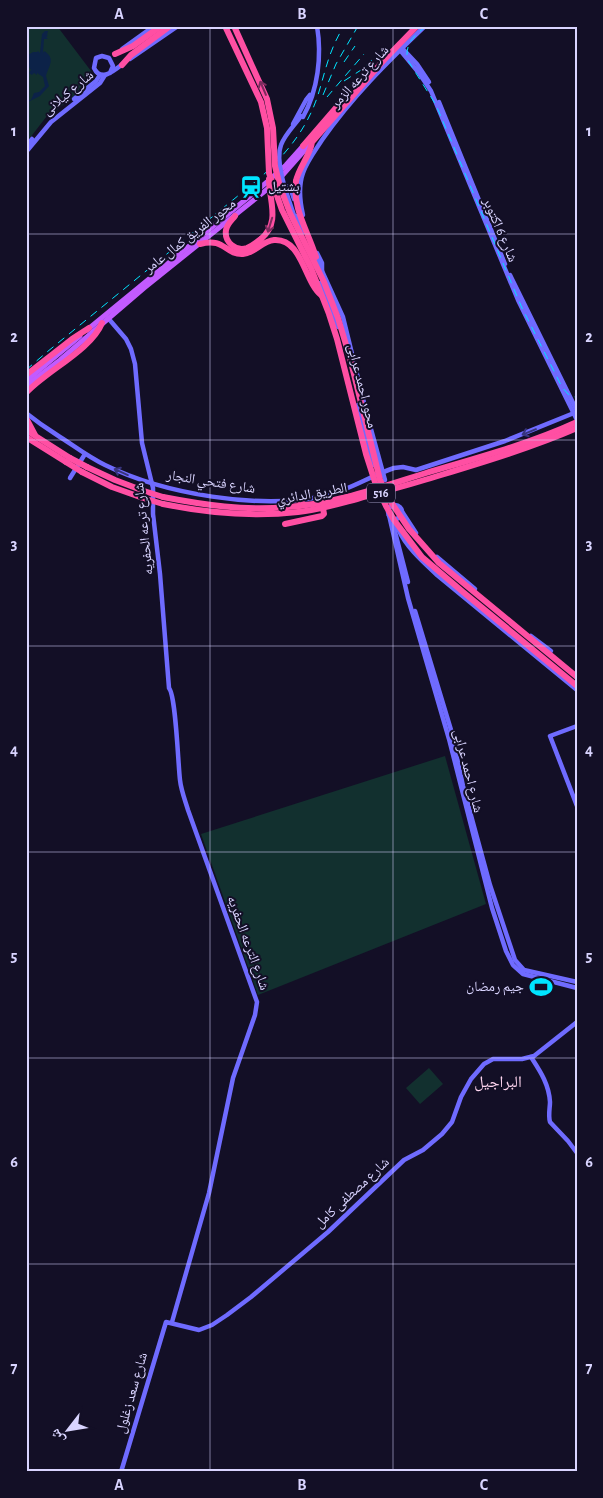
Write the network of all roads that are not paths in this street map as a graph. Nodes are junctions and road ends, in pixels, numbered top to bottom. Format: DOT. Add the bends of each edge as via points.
graph roads {
  1 [pos="154,26"];
  2 [pos="161,26"];
  3 [pos="170,26"];
  4 [pos="178,26"];
  5 [pos="234,26"];
  6 [pos="316,26"];
  7 [pos="411,26"];
  8 [pos="417,26"];
  9 [pos="425,26"];
  10 [pos="226,28"];
  11 [pos="401,49"];
  12 [pos="115,54"];
  13 [pos="106,56"];
  14 [pos="122,65"];
  15 [pos="316,72"];
  16 [pos="105,74"];
  17 [pos="310,95"];
  18 [pos="75,102"];
  19 [pos="79,109"];
  20 [pos="302,116"];
  21 [pos="329,122"];
  22 [pos="312,142"];
  23 [pos="279,143"];
  24 [pos="303,146"];
  25 [pos="26,147"];
  26 [pos="26,152"];
  27 [pos="269,173"];
  28 [pos="269,185"];
  29 [pos="262,191"];
  30 [pos="235,216"];
  31 [pos="304,221"];
  32 [pos="200,244"];
  33 [pos="320,274"];
  34 [pos="321,286"];
  35 [pos="322,296"];
  36 [pos="108,318"];
  37 [pos="102,323"];
  38 [pos="89,328"];
  39 [pos="26,375"];
  40 [pos="26,381"];
  41 [pos="26,386"];
  42 [pos="26,393"];
  43 [pos="575,412"];
  44 [pos="26,413"];
  45 [pos="26,418"];
  46 [pos="574,425"];
  47 [pos="26,430"];
  48 [pos="26,437"];
  49 [pos="34,439"];
  50 [pos="85,454"];
  51 [pos="485,459"];
  52 [pos="382,472"];
  53 [pos="376,474"];
  54 [pos="70,478"];
  55 [pos="384,480"];
  56 [pos="378,482"];
  57 [pos="152,484"];
  58 [pos="322,496"];
  59 [pos="296,499"];
  60 [pos="307,505"];
  61 [pos="323,508"];
  62 [pos="401,510"];
  63 [pos="274,511"];
  64 [pos="391,517"];
  65 [pos="286,524"];
  66 [pos="400,538"];
  67 [pos="577,673"];
  68 [pos="577,677"];
  69 [pos="577,686"];
  70 [pos="169,688"];
  71 [pos="577,690"];
  72 [pos="445,718"];
  73 [pos="577,726"];
  74 [pos="462,786"];
  75 [pos="577,806"];
  76 [pos="577,982"];
  77 [pos="577,988"];
  78 [pos="577,1022"];
  79 [pos="531,1057"];
  80 [pos="577,1153"];
  81 [pos="168,1322"];
  82 [pos="122,1472"];
  1 -- 12 [label="street"];
  2 -- 12 [label="highway" via="134,46"];
  3 -- 14 [label="highway"];
  4 -- 14 [label="street"];
  33 -- 5 [label="highway, محور احمد عرابى, one-way, bridge" via="284,199 275,166 269,107"];
  6 -- 15 [label="street" via="319,45"];
  7 -- 21 [label="highway, محور الفريق كمال عامر" via="381,57"];
  8 -- 21 [label="highway, محور الفريق كمال عامر"];
  9 -- 11 [label="street, شارع ترعه الزمر"];
  10 -- 27 [label="highway, محور احمد عرابى, bridge" via="262,106 267,128"];
  11 -- 21 [label="street, شارع ترعه الزمر"];
  11 -- 43 [label="street, شارع 6 اكتوبر" via="426,77 437,99 514,284"];
  12 -- 13 [label="street"];
  13 -- 16 [label="street" via="113,68"];
  13 -- 16 [label="street" via="98,57 93,64 95,72"];
  14 -- 16 [label="street"];
  15 -- 17 [label="street"];
  15 -- 20 [label="street" via="312,96"];
  16 -- 18 [label="street, شارع كيلانى" via="100,83"];
  16 -- 25 [label="street, شارع كيلانى" via="46,123"];
  17 -- 20 [label="street"];
  17 -- 23 [label="street"];
  18 -- 19 [label="street"];
  18 -- 26 [label="street, شارع كيلانى" via="48,124"];
  20 -- 33 [label="street, bridge" via="284,144 282,162 300,224"];
  20 -- 33 [label="street, bridge" via="282,143 279,158 294,215"];
  21 -- 22 [label="highway, محور الفريق كمال عامر"];
  21 -- 24 [label="highway, محور الفريق كمال عامر"];
  21 -- 31 [label="street, شارع ترعه الزمر" via="302,176 300,201"];
  22 -- 28 [label="main road, محور الفريق كمال عامر" via="293,166"];
  22 -- 33 [label="highway, bridge" via="296,181 296,197"];
  24 -- 28 [label="main road, محور الفريق كمال عامر"];
  27 -- 30 [label="highway, one-way, bridge" via="273,219 268,232 249,247 236,248 226,234"];
  27 -- 35 [label="highway, محور احمد عرابى, bridge" via="286,219"];
  28 -- 29 [label="main road, محور الفريق كمال عامر"];
  29 -- 30 [label="main road, محور الفريق كمال عامر"];
  29 -- 38 [label="main road, محور الفريق كمال عامر"];
  30 -- 32 [label="main road, محور الفريق كمال عامر"];
  31 -- 33 [label="street" via="322,263"];
  31 -- 34 [label="street" via="290,188 283,186 278,199 279,211"];
  32 -- 35 [label="highway, bridge" via="216,242 242,254 271,240 286,242 294,249"];
  32 -- 36 [label="main road, محور الفريق كمال عامر"];
  33 -- 34 [label="street"];
  33 -- 52 [label="street" via="343,317"];
  33 -- 68 [label="highway, محور احمد عرابى, bridge" via="342,330 378,474 391,503 414,536 439,563"];
  34 -- 53 [label="street" via="345,350"];
  35 -- 69 [label="highway, محور احمد عرابى, bridge" via="337,339 370,467 394,520 422,557"];
  36 -- 37 [label="main road, محور الفريق كمال عامر"];
  36 -- 57 [label="street, شارع ترعه الحفريه" via="123,335 133,354 142,443"];
  37 -- 41 [label="main road, محور الفريق كمال عامر"];
  37 -- 42 [label="highway" via="84,345"];
  38 -- 39 [label="highway"];
  38 -- 40 [label="main road, محور الفريق كمال عامر"];
  43 -- 46 [label="street, شارع 6 اكتوبر"];
  43 -- 52 [label="street, شارع فتحي النجار, one-way" via="505,441 418,469 398,467"];
  44 -- 50 [label="street, شارع فتحي النجار"];
  45 -- 49 [label="highway"];
  46 -- 51 [label="highway, الطريق الدائري / 516"];
  47 -- 49 [label="highway, الطريق الدائري / 516"];
  48 -- 49 [label="highway, الطريق الدائري / 516"];
  49 -- 63 [label="highway, الطريق الدائري / 516, bridge" via="84,469 144,495 163,500"];
  50 -- 54 [label="street"];
  57 -- 50 [label="street, شارع فتحي النجار, one-way"];
  51 -- 60 [label="highway, الطريق الدائري / 516"];
  51 -- 61 [label="highway, الطريق الدائري / 516" via="396,489"];
  52 -- 53 [label="street, شارع فتحي النجار"];
  52 -- 55 [label="street"];
  53 -- 56 [label="street"];
  53 -- 58 [label="street, شارع فتحي النجار"];
  57 -- 59 [label="street, شارع فتحي النجار" via="238,500"];
  57 -- 70 [label="street, شارع ترعه الحفريه"];
  58 -- 59 [label="street, شارع فتحي النجار"];
  58 -- 60 [label="highway"];
  59 -- 60 [label="highway"];
  60 -- 63 [label="highway, الطريق الدائري / 516"];
  61 -- 63 [label="highway, الطريق الدائري / 516"];
  61 -- 65 [label="highway" via="322,516"];
  62 -- 64 [label="street" via="400,517"];
  62 -- 64 [label="street" via="393,504 388,507"];
  62 -- 67 [label="street" via="434,554"];
  64 -- 66 [label="street, شارع احمد عرابى"];
  64 -- 72 [label="street, شارع احمد عرابى" via="408,598"];
  66 -- 71 [label="street" via="437,575"];
  66 -- 72 [label="street, شارع احمد عرابى" via="414,606"];
  70 -- 81 [label="street, شارع الترعه الحفريه" via="174,705 182,791 257,1002 233,1078 209,1193"];
  72 -- 74 [label="street, شارع احمد عرابى"];
  73 -- 75 [label="street" via="550,736"];
  74 -- 76 [label="street, شارع احمد عرابى" via="496,906 517,964 524,970"];
  74 -- 77 [label="street, شارع احمد عرابى" via="492,908 511,962 527,975"];
  78 -- 79 [label="street"];
  79 -- 80 [label="street" via="548,1088 550,1122"];
  79 -- 81 [label="street, شارع مصطفى كامل" via="493,1059 484,1064 470,1079 452,1122 443,1133 423,1150 400,1162 353,1210 251,1297 206,1328 193,1329"];
  81 -- 82 [label="street, شارع سعد زغلول"];
}
